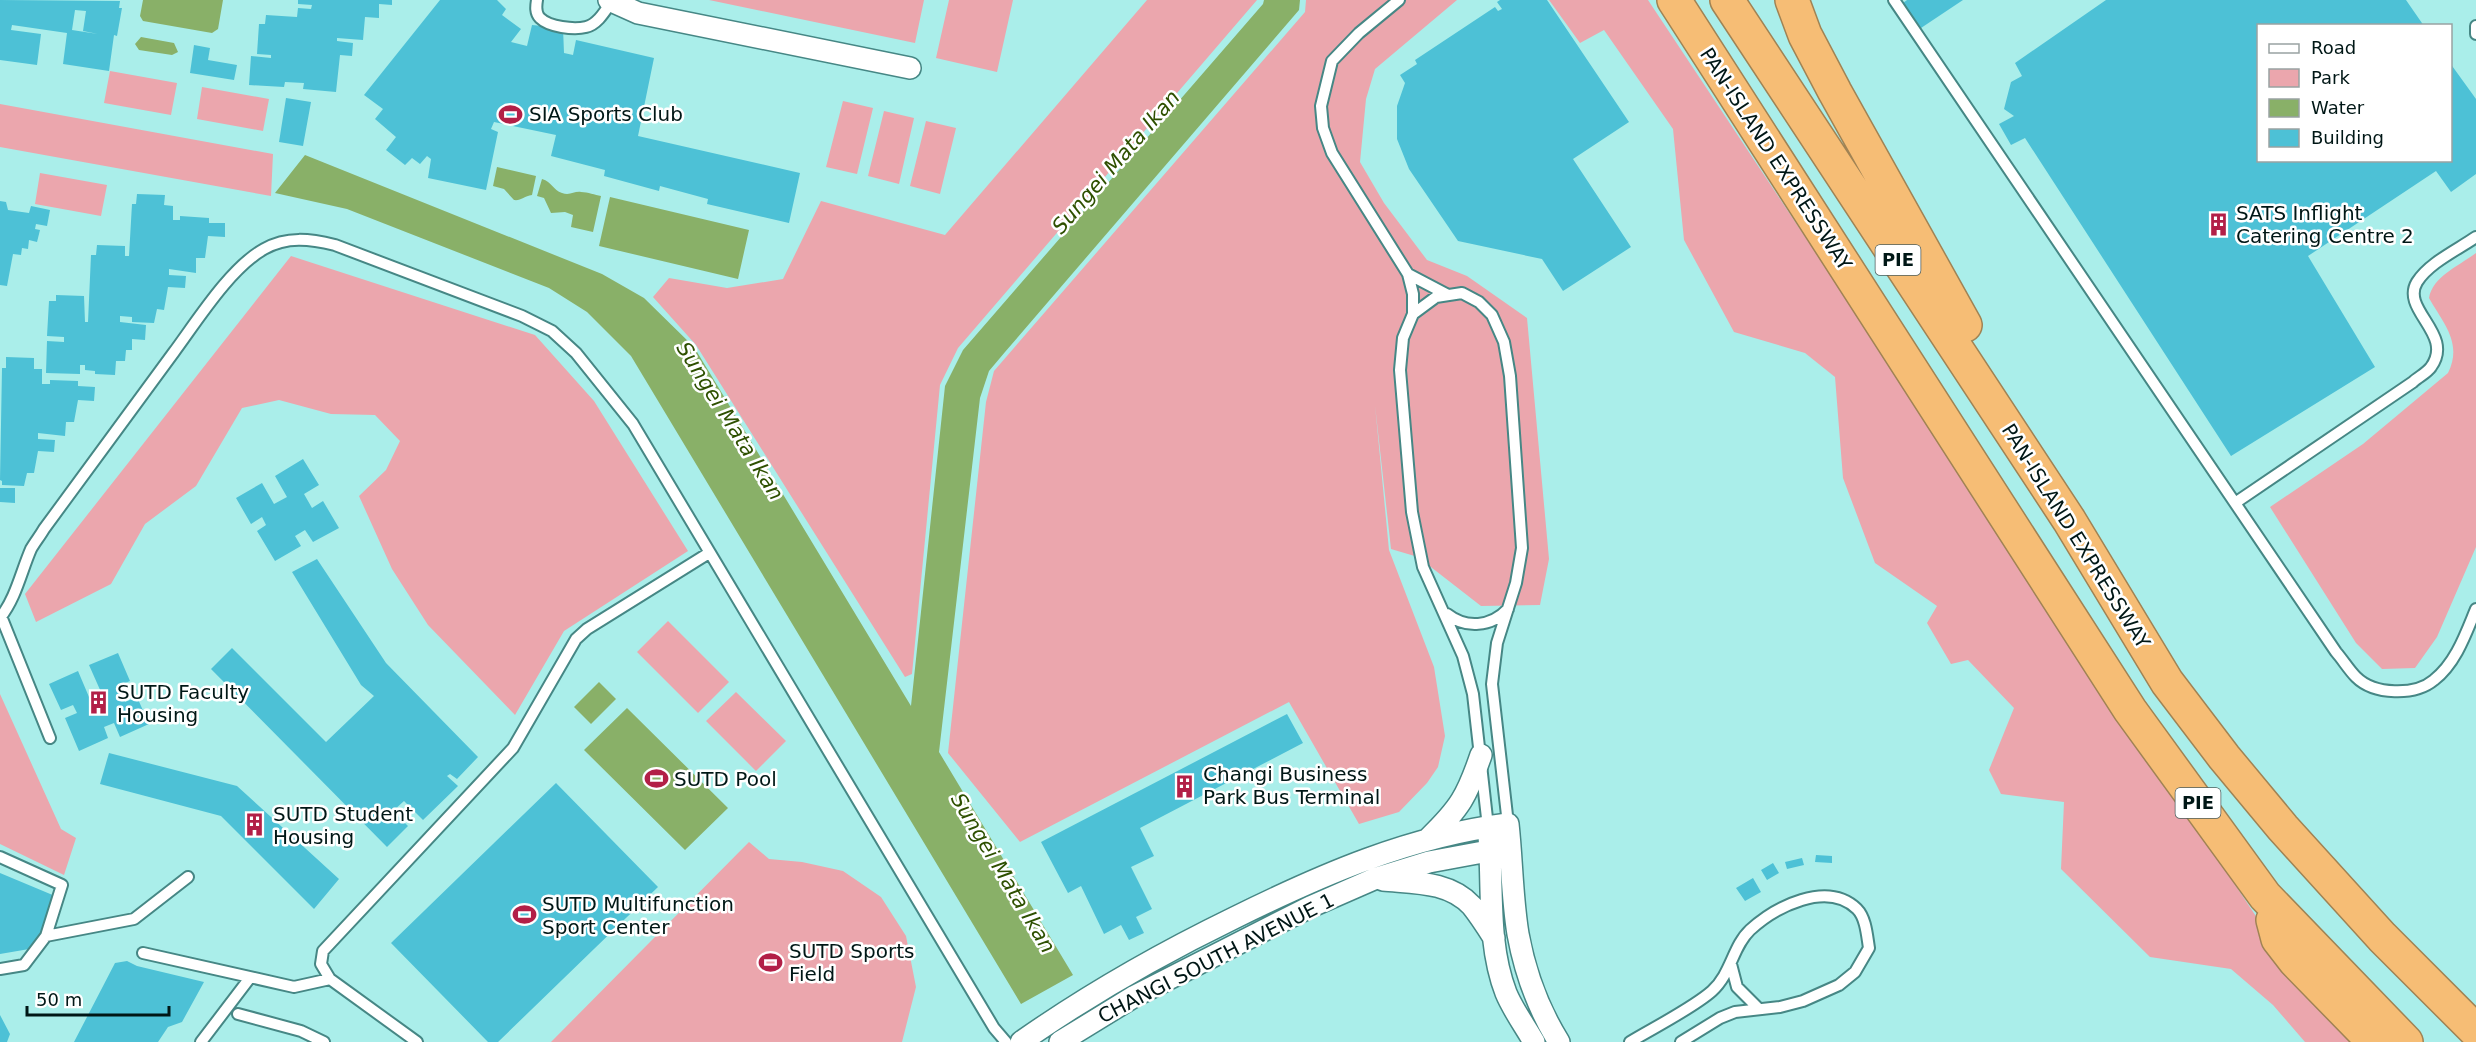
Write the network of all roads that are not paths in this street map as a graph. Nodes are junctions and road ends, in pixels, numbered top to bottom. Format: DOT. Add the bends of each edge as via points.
graph roads {
  1 [pos="537,0"];
  2 [pos="1399,0"];
  3 [pos="1674,0"];
  4 [pos="1727,0"];
  5 [pos="1792,0"];
  6 [pos="1894,0"];
  7 [pos="610,1"];
  8 [pos="2476,26"];
  9 [pos="2476,34"];
  10 [pos="910,68"];
  11 [pos="2476,237"];
  12 [pos="1408,274"];
  13 [pos="1448,295"];
  14 [pos="1413,314"];
  15 [pos="2235,502"];
  16 [pos="2069,520"];
  17 [pos="709,553"];
  18 [pos="1508,609"];
  19 [pos="2476,609"];
  20 [pos="1445,613"];
  21 [pos="1,617"];
  22 [pos="50,738"];
  23 [pos="1480,755"];
  24 [pos="1498,825"];
  25 [pos="1429,838"];
  26 [pos="1500,848"];
  27 [pos="0,857"];
  28 [pos="188,877"];
  29 [pos="1374,879"];
  30 [pos="2265,896"];
  31 [pos="46,936"];
  32 [pos="1494,938"];
  33 [pos="143,953"];
  34 [pos="1731,964"];
  35 [pos="0,969"];
  36 [pos="249,978"];
  37 [pos="330,978"];
  38 [pos="1759,1009"];
  39 [pos="238,1014"];
  40 [pos="2476,1031"];
  41 [pos="201,1042"];
  42 [pos="324,1042"];
  43 [pos="417,1042"];
  44 [pos="1006,1042"];
  45 [pos="1021,1042"];
  46 [pos="1060,1042"];
  47 [pos="1534,1042"];
  48 [pos="1559,1042"];
  49 [pos="1630,1042"];
  50 [pos="1681,1042"];
  51 [pos="2374,1042"];
  52 [pos="2406,1042"];
  1 -- 7 [label="lane" via="540,18 574,28 587,27 600,18"];
  2 -- 12 [label="lane" via="1332,61 1321,106 1323,128 1332,153"];
  3 -- 30 [label="highway, PAN-ISLAND EXPRESSWAY / PIE" via="2130,711"];
  4 -- 16 [label="highway, PAN-ISLAND EXPRESSWAY / PIE"];
  5 -- 16 [label="highway" via="1829,82 1974,340"];
  6 -- 15 [label="lane"];
  7 -- 10 [label="street" via="638,13"];
  8 -- 9 [label="lane"];
  11 -- 15 [label="lane" via="2425,272 2416,284 2416,307 2436,340 2431,367"];
  12 -- 13 [label="lane"];
  12 -- 14 [label="lane"];
  13 -- 14 [label="lane" via="1436,297"];
  13 -- 18 [label="lane" via="1462,293 1479,302 1492,315 1504,342 1510,376 1522,548"];
  14 -- 20 [label="lane" via="1403,338 1400,370 1412,512 1423,567"];
  15 -- 19 [label="lane" via="2336,652 2357,678 2373,688 2395,691 2434,681 2460,646"];
  16 -- 40 [label="highway, PAN-ISLAND EXPRESSWAY / PIE" via="2167,682 2224,757 2335,886"];
  17 -- 21 [label="lane" via="633,424 576,353 552,331 346,249 308,239 286,241 265,249 243,264 44,529"];
  17 -- 37 [label="lane" via="576,639 513,748 327,945 321,964"];
  17 -- 44 [label="lane"];
  18 -- 20 [label="lane" via="1494,621 1469,625"];
  18 -- 24 [label="lane" via="1497,644 1492,684"];
  20 -- 23 [label="lane" via="1473,694"];
  21 -- 22 [label="lane"];
  23 -- 24 [label="lane"];
  23 -- 25 [label="street" via="1470,789"];
  24 -- 25 [label="street, CHANGI SOUTH AVENUE 1"];
  24 -- 26 [label="street"];
  25 -- 45 [label="street, CHANGI SOUTH AVENUE 1" via="1302,884 1183,943"];
  26 -- 29 [label="street, CHANGI SOUTH AVENUE 1" via="1429,862"];
  26 -- 32 [label="street"];
  26 -- 48 [label="street" via="1535,993"];
  27 -- 31 [label="lane" via="62,885"];
  28 -- 31 [label="lane" via="134,919"];
  29 -- 32 [label="street, CHANGI SOUTH AVENUE 1" via="1432,884 1454,892 1471,906"];
  29 -- 46 [label="street, CHANGI SOUTH AVENUE 1" via="1163,981"];
  30 -- 51 [label="highway" via="2278,939"];
  30 -- 52 [label="highway, PAN-ISLAND EXPRESSWAY / PIE"];
  31 -- 35 [label="lane" via="24,965"];
  32 -- 47 [label="street" via="1506,994"];
  33 -- 36 [label="lane"];
  34 -- 38 [label="lane" via="1737,987"];
  34 -- 38 [label="lane" via="1748,931 1794,902 1816,897 1840,899 1858,910 1866,926 1869,948 1855,972 1839,985 1803,1002"];
  34 -- 49 [label="lane" via="1709,994"];
  36 -- 37 [label="lane" via="294,987"];
  36 -- 41 [label="lane"];
  37 -- 43 [label="lane"];
  38 -- 50 [label="lane" via="1720,1018"];
  39 -- 42 [label="lane" via="301,1031"];
}
